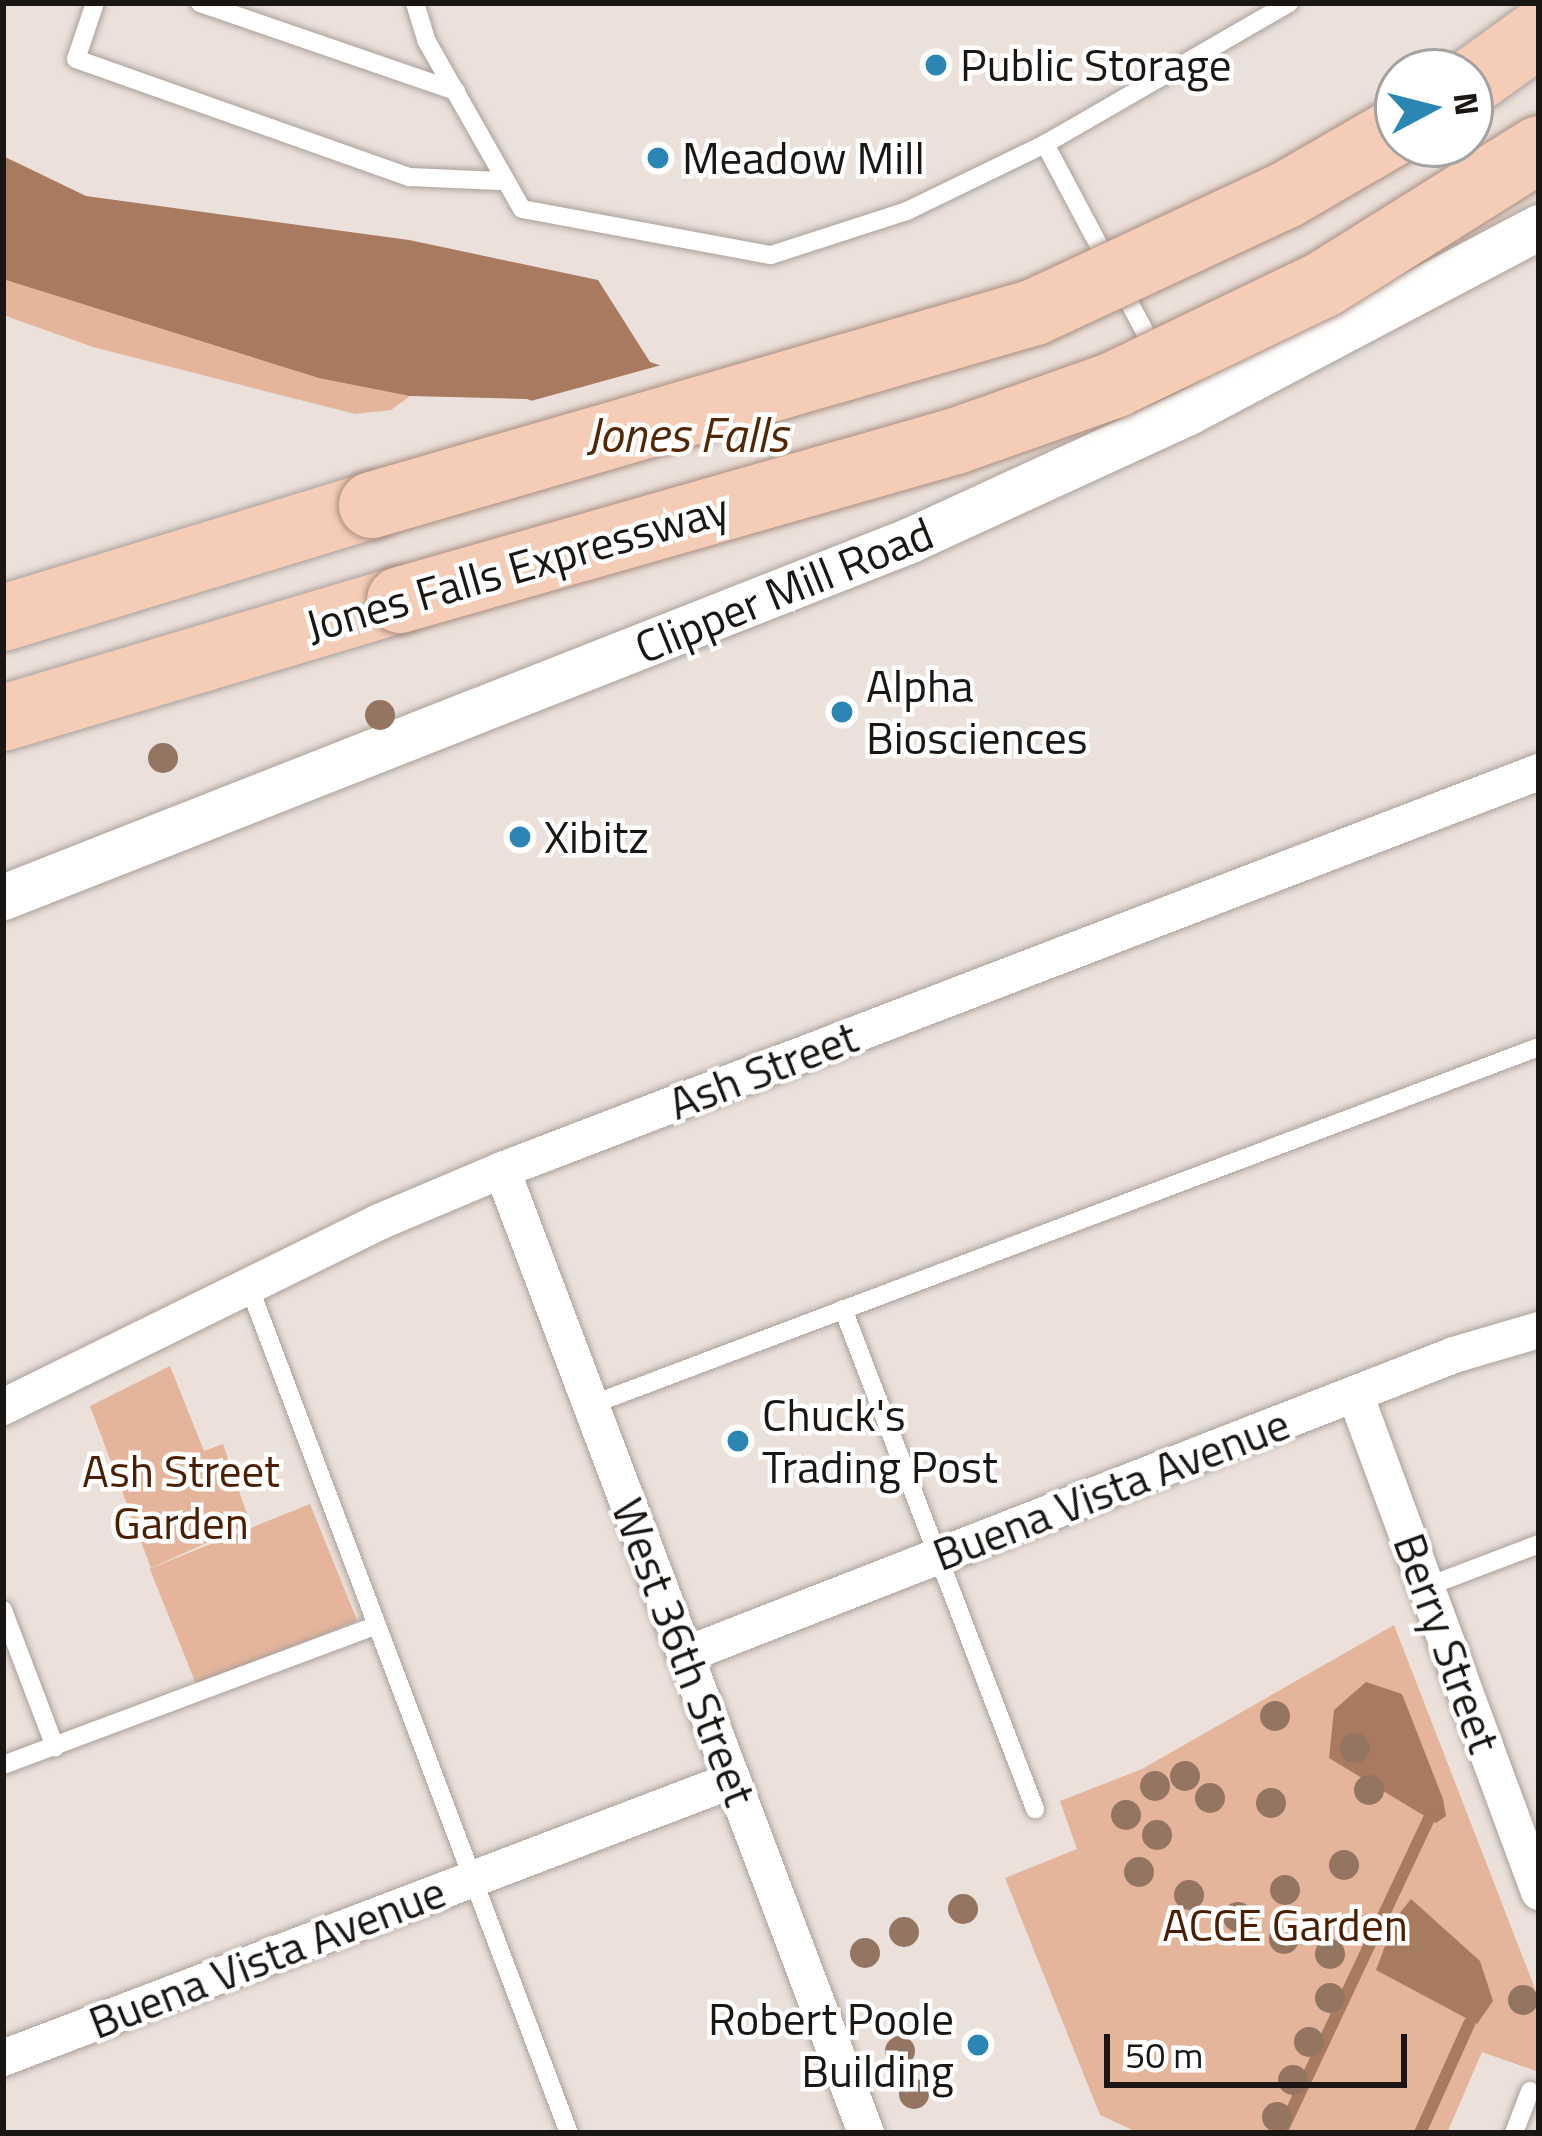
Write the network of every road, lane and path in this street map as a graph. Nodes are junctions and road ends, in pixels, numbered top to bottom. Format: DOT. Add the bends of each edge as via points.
graph roads {
  1 [pos="95,3"];
  2 [pos="200,3"];
  3 [pos="416,3"];
  4 [pos="1289,3"];
  5 [pos="1539,33"];
  6 [pos="1494,66"];
  7 [pos="456,92"];
  8 [pos="1045,144"];
  9 [pos="1374,144"];
  10 [pos="1539,149"];
  11 [pos="499,181"];
  12 [pos="1539,227"];
  13 [pos="1176,390"];
  14 [pos="3,618"];
  15 [pos="3,718"];
  16 [pos="1539,772"];
  17 [pos="3,897"];
  18 [pos="1539,1047"];
  19 [pos="502,1170"];
  20 [pos="250,1289"];
  21 [pos="843,1309"];
  22 [pos="1538,1333"];
  23 [pos="1355,1394"];
  24 [pos="591,1405"];
  25 [pos="3,1407"];
  26 [pos="1539,1544"];
  27 [pos="940,1556"];
  28 [pos="1426,1587"];
  29 [pos="3,1610"];
  30 [pos="373,1628"];
  31 [pos="685,1655"];
  32 [pos="55,1747"];
  33 [pos="3,1765"];
  34 [pos="733,1780"];
  35 [pos="1034,1809"];
  36 [pos="469,1880"];
  37 [pos="1539,1892"];
  38 [pos="3,2058"];
  39 [pos="1530,2091"];
  40 [pos="859,2131"];
  41 [pos="569,2133"];
  42 [pos="1514,2133"];
  1 -- 11 [label="lane" via="76,59 410,177"];
  2 -- 7 [label="lane"];
  3 -- 7 [label="lane"];
  4 -- 8 [label="lane"];
  5 -- 6 [label="highway"];
  7 -- 11 [label="lane"];
  8 -- 11 [label="lane" via="907,211 771,254 522,209"];
  8 -- 13 [label="lane, bridge"];
  9 -- 14 [label="highway, bridge" via="1267,204 1035,312"];
  10 -- 15 [label="highway, Jones Falls Expressway, bridge" via="1324,284 1114,385 956,441"];
  12 -- 13 [label="street, Clipper Mill Road"];
  13 -- 17 [label="street, Clipper Mill Road" via="790,591"];
  16 -- 19 [label="street, Ash Street"];
  18 -- 21 [label="lane"];
  19 -- 20 [label="street, Ash Street"];
  19 -- 24 [label="street, West 36th Street"];
  20 -- 25 [label="street, Ash Street"];
  20 -- 30 [label="lane"];
  21 -- 24 [label="lane"];
  21 -- 27 [label="lane"];
  22 -- 23 [label="street, Buena Vista Avenue"];
  23 -- 27 [label="street, Buena Vista Avenue"];
  23 -- 28 [label="street, Berry Street"];
  24 -- 31 [label="street, West 36th Street"];
  26 -- 28 [label="lane"];
  27 -- 31 [label="street, Buena Vista Avenue"];
  27 -- 35 [label="lane"];
  28 -- 37 [label="street, Berry Street"];
  29 -- 32 [label="lane"];
  30 -- 32 [label="lane"];
  30 -- 36 [label="lane"];
  31 -- 34 [label="street, West 36th Street"];
  32 -- 33 [label="lane"];
  34 -- 36 [label="street, Buena Vista Avenue"];
  34 -- 40 [label="street, West 36th Street"];
  36 -- 38 [label="street, Buena Vista Avenue"];
  36 -- 41 [label="lane"];
  39 -- 42 [label="lane"];
}
